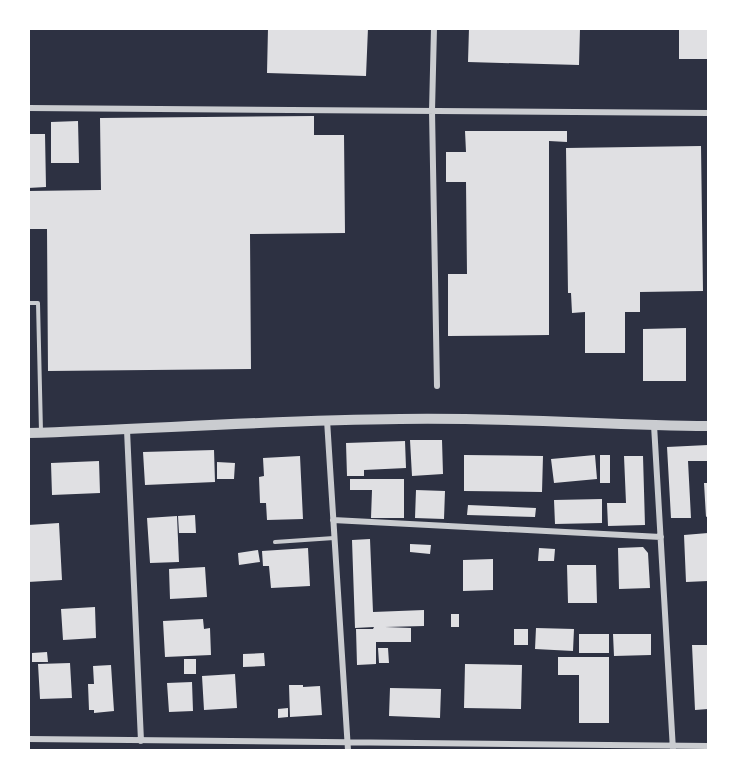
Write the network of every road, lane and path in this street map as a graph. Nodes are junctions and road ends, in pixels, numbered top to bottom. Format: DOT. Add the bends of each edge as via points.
graph roads {
  1 [pos="434,28"];
  2 [pos="28,108"];
  3 [pos="432,111"];
  4 [pos="708,113"];
  5 [pos="28,303"];
  6 [pos="437,386"];
  7 [pos="327,420"];
  8 [pos="654,425"];
  9 [pos="708,426"];
  10 [pos="127,430"];
  11 [pos="28,433"];
  12 [pos="41,433"];
  13 [pos="333,520"];
  14 [pos="661,537"];
  15 [pos="334,538"];
  16 [pos="275,542"];
  17 [pos="28,739"];
  18 [pos="141,741"];
  19 [pos="708,746"];
  20 [pos="348,747"];
  21 [pos="673,748"];
  1 -- 3 [label="street"];
  2 -- 3 [label="street"];
  3 -- 4 [label="street"];
  3 -- 6 [label="street"];
  5 -- 12 [label="lane" via="38,303"];
  7 -- 8 [label="street" via="437,418"];
  7 -- 10 [label="street"];
  7 -- 13 [label="street"];
  8 -- 9 [label="street"];
  8 -- 14 [label="street"];
  10 -- 12 [label="street"];
  10 -- 18 [label="street"];
  11 -- 12 [label="street"];
  13 -- 14 [label="street"];
  13 -- 15 [label="street"];
  14 -- 21 [label="street"];
  15 -- 16 [label="lane"];
  15 -- 20 [label="street"];
  17 -- 18 [label="street"];
  18 -- 20 [label="street"];
  19 -- 21 [label="street"];
  20 -- 21 [label="street"];
}
